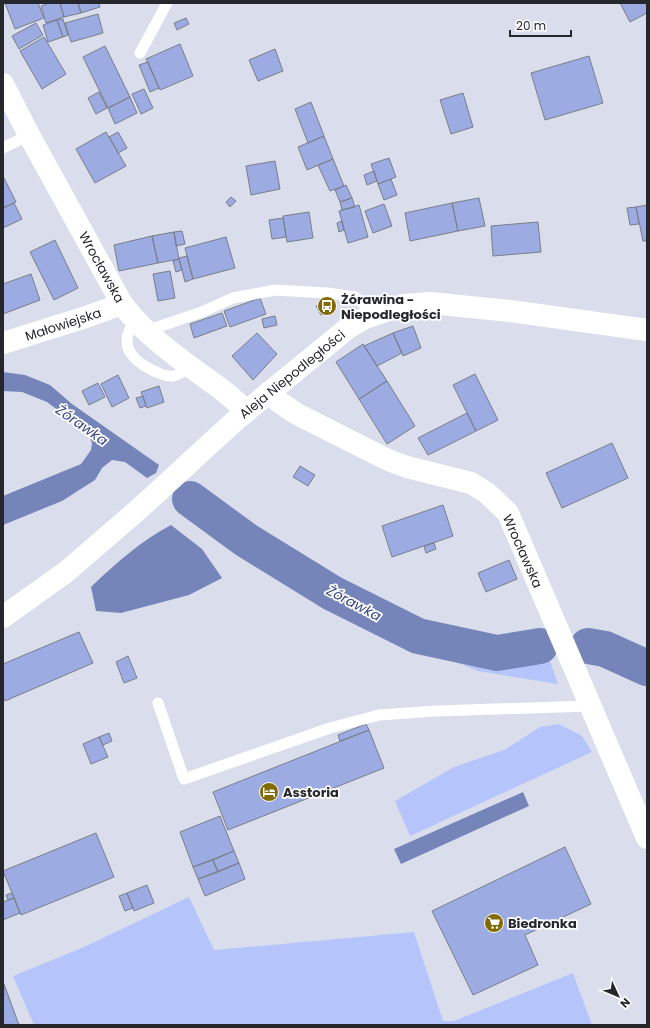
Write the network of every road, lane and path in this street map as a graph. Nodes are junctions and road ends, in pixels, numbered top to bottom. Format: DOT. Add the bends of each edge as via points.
graph roads {
  1 [pos="167,3"];
  2 [pos="140,53"];
  3 [pos="3,84"];
  4 [pos="29,135"];
  5 [pos="3,148"];
  6 [pos="371,316"];
  7 [pos="134,319"];
  8 [pos="647,330"];
  9 [pos="3,343"];
  10 [pos="269,392"];
  11 [pos="247,411"];
  12 [pos="3,618"];
  13 [pos="158,703"];
  14 [pos="590,706"];
  15 [pos="646,834"];
  1 -- 2 [label="lane"];
  3 -- 4 [label="street, Wrocławska"];
  4 -- 5 [label="lane"];
  4 -- 7 [label="street, Wrocławska"];
  6 -- 7 [label="lane" via="365,305 355,298 327,293 275,290"];
  6 -- 8 [label="street, Aleja Niepodległości" via="403,305 431,303"];
  6 -- 10 [label="street, Aleja Niepodległości" via="348,328"];
  7 -- 9 [label="street, Małowiejska" via="86,317"];
  7 -- 11 [label="street, Wrocławska"];
  10 -- 11 [label="street, Aleja Niepodległości"];
  10 -- 14 [label="street, Wrocławska" via="297,414 388,460 453,477 487,492 508,513"];
  11 -- 12 [label="street, Aleja Niepodległości" via="66,572"];
  13 -- 14 [label="lane" via="184,779 330,728 379,715"];
  14 -- 15 [label="street, Wrocławska"];
}
